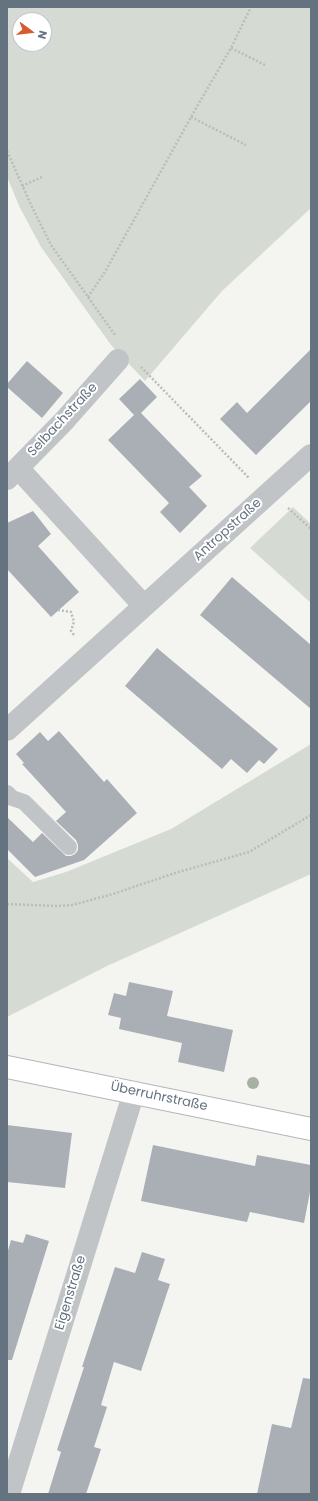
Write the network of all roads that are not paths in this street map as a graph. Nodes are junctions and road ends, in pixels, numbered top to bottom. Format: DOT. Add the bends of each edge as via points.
graph roads {
  1 [pos="118,360"];
  2 [pos="311,455"];
  3 [pos="12,474"];
  4 [pos="144,606"];
  5 [pos="10,720"];
  6 [pos="7,793"];
  7 [pos="69,847"];
  8 [pos="7,1067"];
  9 [pos="134,1092"];
  10 [pos="311,1129"];
  11 [pos="9,1494"];
  1 -- 3 [label="street, Selbachstraße"];
  2 -- 4 [label="street, Antropstraße"];
  3 -- 4 [label="street"];
  4 -- 5 [label="street, Antropstraße"];
  6 -- 7 [label="lane" via="12,798 24,802"];
  8 -- 9 [label="main road, Überruhrstraße"];
  9 -- 10 [label="main road, Überruhrstraße"];
  9 -- 11 [label="street, Eigenstraße"];
}
